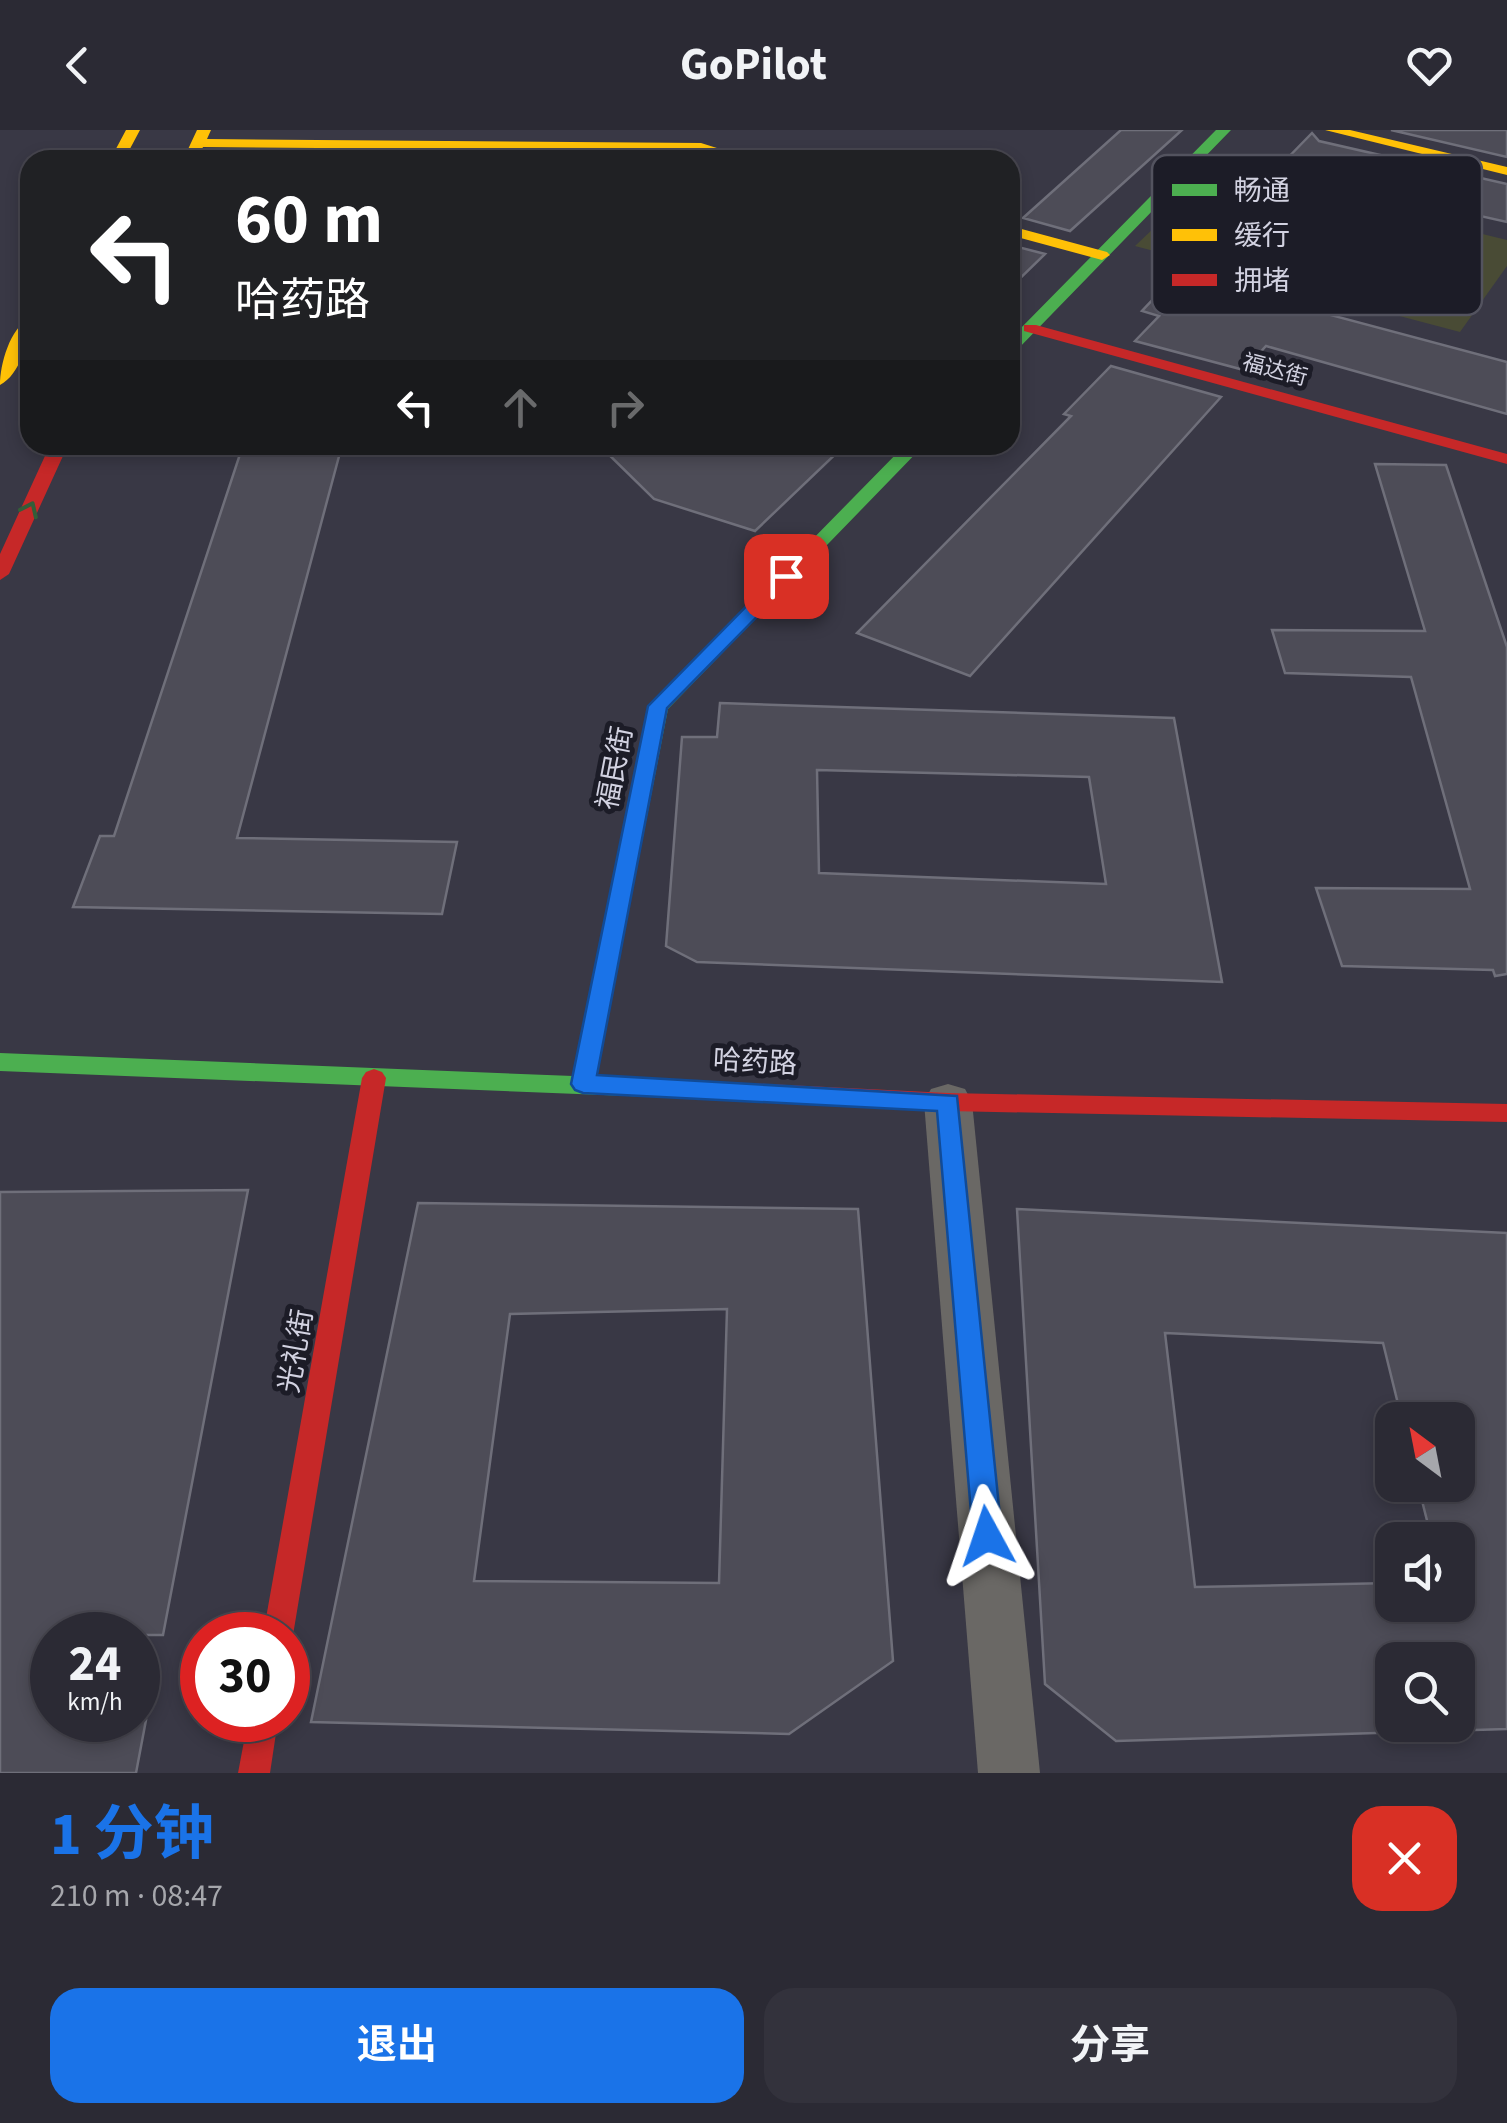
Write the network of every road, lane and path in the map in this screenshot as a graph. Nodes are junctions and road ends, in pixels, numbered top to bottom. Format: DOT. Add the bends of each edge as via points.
graph roads {
  1 [pos="1224,130"];
  2 [pos="1332,130"];
  3 [pos="568,138"];
  4 [pos="622,138"];
  5 [pos="198,144"];
  6 [pos="712,150"];
  7 [pos="1200,155"];
  8 [pos="1439,155"];
  9 [pos="1482,165"];
  10 [pos="1507,171"];
  11 [pos="1152,204"];
  12 [pos="1020,233"];
  13 [pos="1102,255"];
  14 [pos="1030,328"];
  15 [pos="1020,338"];
  16 [pos="20,340"];
  17 [pos="2,372"];
  18 [pos="54,455"];
  19 [pos="905,455"];
  20 [pos="1507,459"];
  21 [pos="0,574"];
  22 [pos="0,1062"];
  23 [pos="374,1078"];
  24 [pos="583,1084"];
  25 [pos="948,1102"];
  26 [pos="1507,1113"];
  27 [pos="282,1612"];
  28 [pos="259,1742"];
  29 [pos="254,1773"];
  30 [pos="1009,1773"];
  1 -- 7 [label="street"];
  2 -- 8 [label="street"];
  3 -- 4 [label="street"];
  3 -- 5 [label="street"];
  4 -- 6 [label="street"];
  9 -- 10 [label="street"];
  11 -- 13 [label="street"];
  12 -- 13 [label="street"];
  13 -- 14 [label="street"];
  14 -- 15 [label="street"];
  14 -- 20 [label="street, 福达街"];
  16 -- 17 [label="street"];
  21 -- 18 [label="street, one-way"];
  19 -- 24 [label="street, 福民街" via="658,706"];
  22 -- 23 [label="street, 哈药路"];
  23 -- 24 [label="street, 哈药路"];
  23 -- 27 [label="street, 光礼街"];
  24 -- 25 [label="street, 哈药路"];
  25 -- 26 [label="street, 哈药路"];
  25 -- 30 [label="street"];
  28 -- 29 [label="street"];
}
